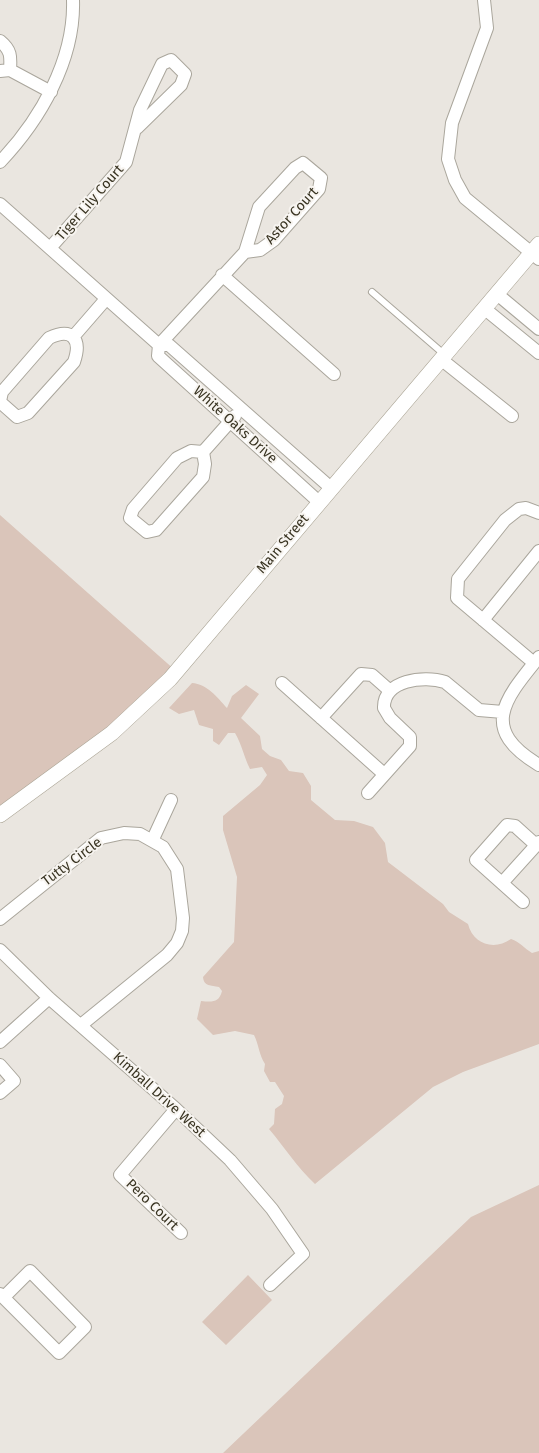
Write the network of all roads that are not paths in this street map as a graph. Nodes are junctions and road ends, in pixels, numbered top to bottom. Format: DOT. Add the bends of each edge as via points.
graph roads {
  1 [pos="73,0"];
  2 [pos="484,0"];
  3 [pos="0,41"];
  4 [pos="5,71"];
  5 [pos="51,92"];
  6 [pos="137,128"];
  7 [pos="0,162"];
  8 [pos="0,204"];
  9 [pos="50,248"];
  10 [pos="245,252"];
  11 [pos="537,252"];
  12 [pos="222,275"];
  13 [pos="372,292"];
  14 [pos="498,294"];
  15 [pos="106,299"];
  16 [pos="485,309"];
  17 [pos="539,329"];
  18 [pos="74,337"];
  19 [pos="159,345"];
  20 [pos="539,353"];
  21 [pos="444,358"];
  22 [pos="334,374"];
  23 [pos="0,402"];
  24 [pos="242,409"];
  25 [pos="512,416"];
  26 [pos="231,422"];
  27 [pos="203,452"];
  28 [pos="331,488"];
  29 [pos="319,502"];
  30 [pos="539,513"];
  31 [pos="539,551"];
  32 [pos="482,620"];
  33 [pos="537,660"];
  34 [pos="282,683"];
  35 [pos="389,690"];
  36 [pos="503,712"];
  37 [pos="321,718"];
  38 [pos="539,765"];
  39 [pos="384,774"];
  40 [pos="368,793"];
  41 [pos="171,800"];
  42 [pos="0,815"];
  43 [pos="153,840"];
  44 [pos="538,843"];
  45 [pos="502,883"];
  46 [pos="523,902"];
  47 [pos="0,919"];
  48 [pos="0,950"];
  49 [pos="49,998"];
  50 [pos="81,1025"];
  51 [pos="0,1042"];
  52 [pos="0,1065"];
  53 [pos="0,1093"];
  54 [pos="176,1109"];
  55 [pos="181,1233"];
  56 [pos="270,1285"];
  57 [pos="2,1296"];
  1 -- 5 [label="street" via="74,17"];
  2 -- 11 [label="street" via="487,28 452,123 448,159 465,198"];
  3 -- 4 [label="street" via="11,54"];
  4 -- 5 [label="street"];
  5 -- 7 [label="street" via="36,117"];
  6 -- 6 [label="street, Tiger Lily Court" via="140,110 162,64 171,60 185,74 181,85"];
  6 -- 9 [label="street, Tiger Lily Court" via="126,162"];
  8 -- 9 [label="street, White Oaks Drive"];
  9 -- 15 [label="street, White Oaks Drive"];
  10 -- 10 [label="street, Astor Court" via="260,250 274,240 319,189 321,178 303,163 259,207"];
  10 -- 12 [label="street, Astor Court"];
  11 -- 14 [label="main road, Main Street"];
  12 -- 19 [label="street, Astor Court"];
  12 -- 22 [label="street"];
  13 -- 21 [label="lane"];
  14 -- 16 [label="main road, Main Street"];
  14 -- 17 [label="street"];
  15 -- 18 [label="street"];
  15 -- 19 [label="street, White Oaks Drive"];
  16 -- 20 [label="street"];
  16 -- 21 [label="main road, Main Street"];
  18 -- 23 [label="street" via="58,334 49,338 2,392"];
  18 -- 23 [label="street" via="78,352 74,362 28,413 17,417"];
  19 -- 24 [label="street, White Oaks Drive" via="169,345"];
  19 -- 26 [label="street, White Oaks Drive" via="158,356"];
  21 -- 25 [label="street"];
  21 -- 28 [label="main road, Main Street"];
  24 -- 26 [label="street"];
  24 -- 28 [label="street, White Oaks Drive"];
  26 -- 27 [label="street"];
  26 -- 29 [label="street, White Oaks Drive"];
  27 -- 27 [label="street" via="202,477 156,530 147,532 130,518 133,509 177,458 190,451"];
  28 -- 29 [label="main road, Main Street"];
  29 -- 42 [label="main road, Main Street" via="170,679 112,733"];
  30 -- 32 [label="street" via="526,508 512,513 458,579 457,598"];
  31 -- 32 [label="street"];
  32 -- 33 [label="street"];
  33 -- 36 [label="street" via="512,690"];
  34 -- 37 [label="street"];
  35 -- 36 [label="street" via="402,683 439,680 479,710"];
  35 -- 37 [label="street" via="372,675 361,674"];
  35 -- 39 [label="street" via="384,703 386,713 411,741"];
  36 -- 38 [label="street" via="505,731 512,745"];
  37 -- 39 [label="street"];
  39 -- 40 [label="street"];
  41 -- 43 [label="street"];
  43 -- 47 [label="street, Tutty Circle" via="140,834 124,833 101,838"];
  43 -- 50 [label="street" via="163,847 177,869 182,931 167,955"];
  44 -- 45 [label="street"];
  44 -- 45 [label="street" via="515,826 507,826 476,860"];
  45 -- 46 [label="street"];
  48 -- 49 [label="street, Kimball Drive West"];
  49 -- 50 [label="street, Kimball Drive West"];
  49 -- 51 [label="street"];
  50 -- 54 [label="street, Kimball Drive West"];
  52 -- 53 [label="street" via="14,1081"];
  54 -- 55 [label="street, Pero Court" via="120,1175"];
  54 -- 56 [label="street, Kimball Drive West" via="248,1179 303,1254"];
  57 -- 57 [label="street" via="59,1352 85,1326 30,1271"];
}
